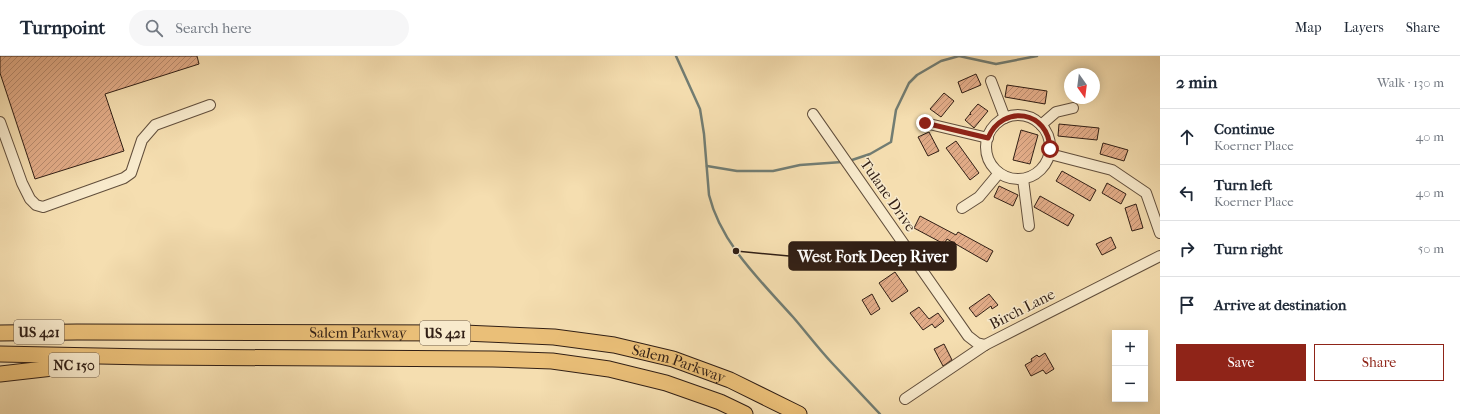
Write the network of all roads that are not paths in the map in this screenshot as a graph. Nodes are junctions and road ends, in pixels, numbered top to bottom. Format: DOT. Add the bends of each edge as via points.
graph roads {
  1 [pos="991,81"];
  2 [pos="210,105"];
  3 [pos="1073,108"];
  4 [pos="813,114"];
  5 [pos="1005,118"];
  6 [pos="0,122"];
  7 [pos="925,123"];
  8 [pos="1042,125"];
  9 [pos="988,138"];
  10 [pos="1050,154"];
  11 [pos="999,173"];
  12 [pos="1024,179"];
  13 [pos="962,208"];
  14 [pos="1029,226"];
  15 [pos="1160,233"];
  16 [pos="1160,256"];
  17 [pos="0,322"];
  18 [pos="77,332"];
  19 [pos="0,333"];
  20 [pos="985,345"];
  21 [pos="0,354"];
  22 [pos="148,357"];
  23 [pos="0,374"];
  24 [pos="905,399"];
  25 [pos="745,414"];
  26 [pos="798,414"];
  1 -- 5 [label="street"];
  2 -- 6 [label="street" via="155,125 142,140 131,173 124,178 43,207 30,200"];
  3 -- 8 [label="street" via="1056,112"];
  4 -- 20 [label="street, Tulane Drive" via="968,336"];
  5 -- 8 [label="street" via="1024,116"];
  5 -- 9 [label="street" via="994,126"];
  7 -- 9 [label="street"];
  8 -- 10 [label="street" via="1049,138"];
  9 -- 11 [label="street" via="988,157"];
  10 -- 12 [label="street" via="1040,170"];
  10 -- 15 [label="street" via="1112,170 1146,193"];
  11 -- 12 [label="street" via="1010,178"];
  11 -- 13 [label="street" via="979,197"];
  12 -- 14 [label="street"];
  16 -- 20 [label="street, Birch Lane"];
  17 -- 18 [label="highway, NC 150"];
  18 -- 19 [label="highway, Salem Parkway / US 421"];
  18 -- 26 [label="highway, Salem Parkway / US 421" via="493,334 577,339 614,344 680,361 758,392"];
  20 -- 24 [label="street, Birch Lane"];
  21 -- 22 [label="highway, Salem Parkway / US 421"];
  22 -- 23 [label="highway, NC 150"];
  22 -- 25 [label="highway, Salem Parkway / US 421" via="486,358 552,361 609,369 666,383"];
}
